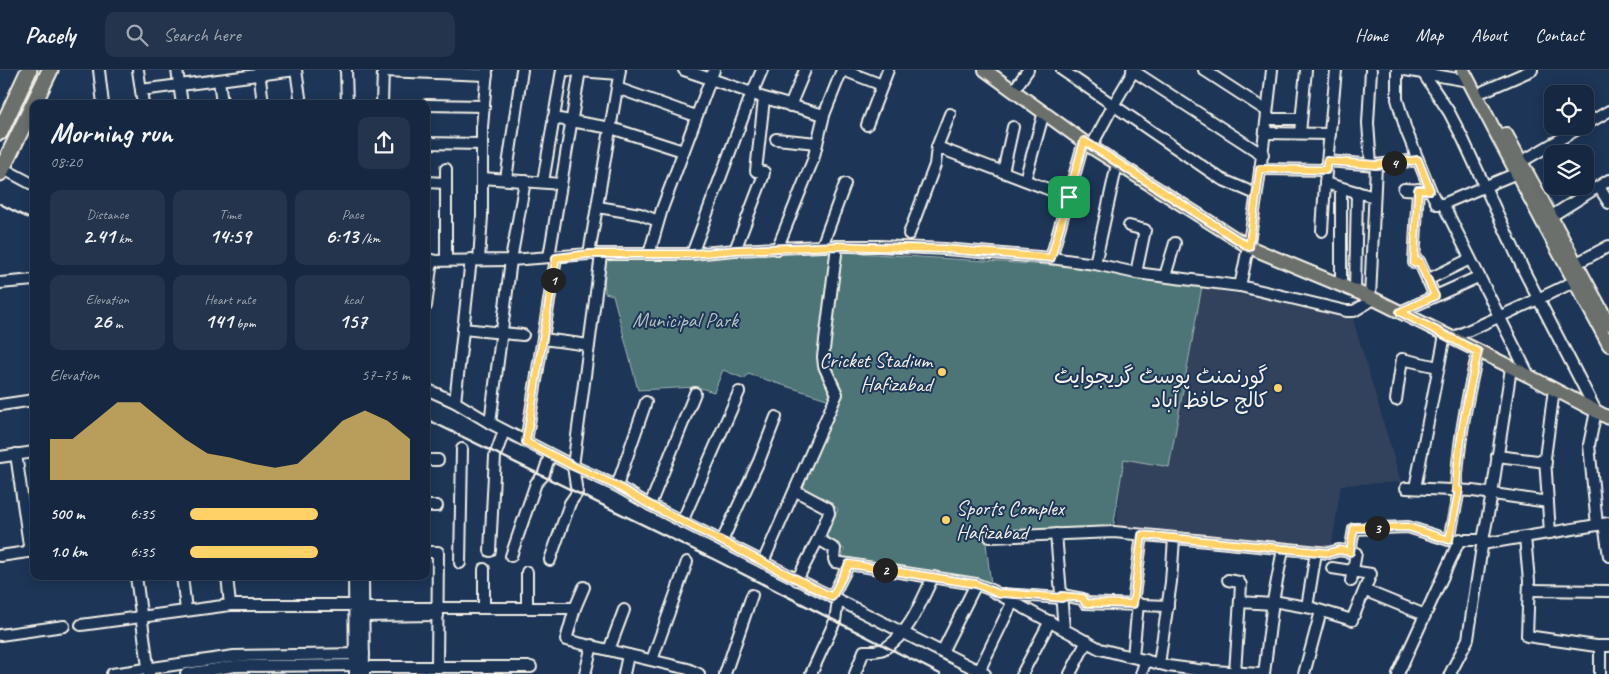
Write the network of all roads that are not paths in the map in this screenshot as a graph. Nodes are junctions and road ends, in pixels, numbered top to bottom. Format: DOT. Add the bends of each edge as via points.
graph roads {
  1 [pos="29,70"];
  2 [pos="50,70"];
  3 [pos="99,70"];
  4 [pos="138,70"];
  5 [pos="177,70"];
  6 [pos="296,70"];
  7 [pos="346,70"];
  8 [pos="383,70"];
  9 [pos="522,70"];
  10 [pos="562,70"];
  11 [pos="566,70"];
  12 [pos="580,70"];
  13 [pos="684,70"];
  14 [pos="762,70"];
  15 [pos="805,70"];
  16 [pos="844,70"];
  17 [pos="888,70"];
  18 [pos="985,70"];
  19 [pos="1028,70"];
  20 [pos="1062,70"];
  21 [pos="1133,70"];
  22 [pos="1204,70"];
  23 [pos="1224,70"];
  24 [pos="1272,70"];
  25 [pos="1306,70"];
  26 [pos="1336,70"];
  27 [pos="1371,70"];
  28 [pos="1397,70"];
  29 [pos="1405,70"];
  30 [pos="1532,70"];
  31 [pos="446,71"];
  32 [pos="259,72"];
  33 [pos="487,72"];
  34 [pos="619,72"];
  35 [pos="1423,73"];
  36 [pos="1468,74"];
  37 [pos="712,75"];
  38 [pos="219,80"];
  39 [pos="1219,80"];
  40 [pos="882,85"];
  41 [pos="179,86"];
  42 [pos="617,88"];
  43 [pos="142,90"];
  44 [pos="1014,90"];
  45 [pos="1484,92"];
  46 [pos="752,93"];
  47 [pos="764,98"];
  48 [pos="35,100"];
  49 [pos="103,100"];
  50 [pos="143,100"];
  51 [pos="181,100"];
  52 [pos="222,100"];
  53 [pos="262,100"];
  54 [pos="300,100"];
  55 [pos="347,100"];
  56 [pos="382,100"];
  57 [pos="1114,104"];
  58 [pos="430,105"];
  59 [pos="484,106"];
  60 [pos="790,106"];
  61 [pos="30,111"];
  62 [pos="1044,112"];
  63 [pos="1609,112"];
  64 [pos="950,114"];
  65 [pos="1267,115"];
  66 [pos="696,116"];
  67 [pos="824,116"];
  68 [pos="553,118"];
  69 [pos="1301,119"];
  70 [pos="1594,120"];
  71 [pos="572,121"];
  72 [pos="2,123"];
  73 [pos="867,125"];
  74 [pos="1013,127"];
  75 [pos="611,128"];
  76 [pos="1265,133"];
  77 [pos="1300,133"];
  78 [pos="1330,134"];
  79 [pos="1570,135"];
  80 [pos="776,139"];
  81 [pos="430,143"];
  82 [pos="817,143"];
  83 [pos="482,144"];
  84 [pos="1087,144"];
  85 [pos="937,147"];
  86 [pos="683,151"];
  87 [pos="1263,155"];
  88 [pos="1418,160"];
  89 [pos="1117,164"];
  90 [pos="1373,165"];
  91 [pos="1327,166"];
  92 [pos="1519,168"];
  93 [pos="446,169"];
  94 [pos="1260,169"];
  95 [pos="1,171"];
  96 [pos="1003,172"];
  97 [pos="482,178"];
  98 [pos="506,179"];
  99 [pos="1025,180"];
  100 [pos="1609,180"];
  101 [pos="524,181"];
  102 [pos="430,182"];
  103 [pos="543,182"];
  104 [pos="30,183"];
  105 [pos="446,183"];
  106 [pos="1325,183"];
  107 [pos="561,184"];
  108 [pos="845,184"];
  109 [pos="1484,187"];
  110 [pos="1599,187"];
  111 [pos="1341,188"];
  112 [pos="1404,189"];
  113 [pos="1418,190"];
  114 [pos="1430,190"];
  115 [pos="1357,192"];
  116 [pos="1256,194"];
  117 [pos="1069,197"];
  118 [pos="1374,197"];
  119 [pos="1609,203"];
  120 [pos="1440,204"];
  121 [pos="598,207"];
  122 [pos="1417,212"];
  123 [pos="1550,217"];
  124 [pos="658,221"];
  125 [pos="1129,226"];
  126 [pos="1322,231"];
  127 [pos="909,234"];
  128 [pos="1175,243"];
  129 [pos="822,246"];
  130 [pos="837,246"];
  131 [pos="1609,246"];
  132 [pos="1249,247"];
  133 [pos="777,249"];
  134 [pos="736,250"];
  135 [pos="589,254"];
  136 [pos="649,254"];
  137 [pos="692,254"];
  138 [pos="601,255"];
  139 [pos="553,257"];
  140 [pos="1051,258"];
  141 [pos="446,260"];
  142 [pos="475,260"];
  143 [pos="511,260"];
  144 [pos="1470,260"];
  145 [pos="430,261"];
  146 [pos="1095,264"];
  147 [pos="1576,264"];
  148 [pos="1136,273"];
  149 [pos="1165,276"];
  150 [pos="1478,277"];
  151 [pos="30,280"];
  152 [pos="1427,280"];
  153 [pos="1575,281"];
  154 [pos="0,282"];
  155 [pos="1240,286"];
  156 [pos="1341,286"];
  157 [pos="1356,292"];
  158 [pos="1435,296"];
  159 [pos="1372,298"];
  160 [pos="1539,300"];
  161 [pos="1605,307"];
  162 [pos="1400,312"];
  163 [pos="1498,316"];
  164 [pos="1609,324"];
  165 [pos="464,329"];
  166 [pos="502,333"];
  167 [pos="523,335"];
  168 [pos="1448,337"];
  169 [pos="543,339"];
  170 [pos="589,345"];
  171 [pos="1609,345"];
  172 [pos="1478,352"];
  173 [pos="1438,367"];
  174 [pos="1511,368"];
  175 [pos="1529,376"];
  176 [pos="1554,389"];
  177 [pos="430,391"];
  178 [pos="739,392"];
  179 [pos="695,393"];
  180 [pos="1396,400"];
  181 [pos="30,401"];
  182 [pos="455,402"];
  183 [pos="646,402"];
  184 [pos="0,405"];
  185 [pos="1596,412"];
  186 [pos="776,417"];
  187 [pos="1609,418"];
  188 [pos="490,423"];
  189 [pos="504,430"];
  190 [pos="526,442"];
  191 [pos="462,449"];
  192 [pos="30,452"];
  193 [pos="16,454"];
  194 [pos="550,454"];
  195 [pos="1497,456"];
  196 [pos="0,457"];
  197 [pos="430,460"];
  198 [pos="438,460"];
  199 [pos="1546,462"];
  200 [pos="573,466"];
  201 [pos="617,486"];
  202 [pos="1457,490"];
  203 [pos="796,491"];
  204 [pos="1492,494"];
  205 [pos="1548,502"];
  206 [pos="650,505"];
  207 [pos="430,506"];
  208 [pos="437,506"];
  209 [pos="682,522"];
  210 [pos="1603,524"];
  211 [pos="1550,533"];
  212 [pos="1056,534"];
  213 [pos="1142,535"];
  214 [pos="990,537"];
  215 [pos="1525,537"];
  216 [pos="1174,538"];
  217 [pos="818,539"];
  218 [pos="1460,539"];
  219 [pos="30,540"];
  220 [pos="1449,540"];
  221 [pos="722,542"];
  222 [pos="1482,542"];
  223 [pos="1283,549"];
  224 [pos="490,551"];
  225 [pos="30,552"];
  226 [pos="430,552"];
  227 [pos="1316,552"];
  228 [pos="1332,552"];
  229 [pos="1350,552"];
  230 [pos="0,556"];
  231 [pos="511,556"];
  232 [pos="1609,556"];
  233 [pos="550,560"];
  234 [pos="687,562"];
  235 [pos="763,562"];
  236 [pos="460,563"];
  237 [pos="849,564"];
  238 [pos="484,569"];
  239 [pos="527,572"];
  240 [pos="1352,576"];
  241 [pos="933,577"];
  242 [pos="136,580"];
  243 [pos="182,580"];
  244 [pos="227,580"];
  245 [pos="355,580"];
  246 [pos="363,580"];
  247 [pos="798,580"];
  248 [pos="1228,580"];
  249 [pos="976,584"];
  250 [pos="584,587"];
  251 [pos="1529,590"];
  252 [pos="1366,591"];
  253 [pos="1609,591"];
  254 [pos="999,594"];
  255 [pos="752,595"];
  256 [pos="1062,597"];
  257 [pos="835,599"];
  258 [pos="1013,601"];
  259 [pos="1240,602"];
  260 [pos="1273,603"];
  261 [pos="1136,604"];
  262 [pos="230,605"];
  263 [pos="484,606"];
  264 [pos="1168,606"];
  265 [pos="1307,607"];
  266 [pos="361,608"];
  267 [pos="527,608"];
  268 [pos="575,608"];
  269 [pos="186,610"];
  270 [pos="438,610"];
  271 [pos="624,610"];
  272 [pos="1321,611"];
  273 [pos="1425,615"];
  274 [pos="141,618"];
  275 [pos="1050,621"];
  276 [pos="81,625"];
  277 [pos="64,626"];
  278 [pos="1064,629"];
  279 [pos="902,633"];
  280 [pos="0,634"];
  281 [pos="1087,641"];
  282 [pos="592,645"];
  283 [pos="1604,646"];
  284 [pos="609,650"];
  285 [pos="942,652"];
  286 [pos="359,654"];
  287 [pos="628,655"];
  288 [pos="1133,657"];
  289 [pos="652,660"];
  290 [pos="1146,660"];
  291 [pos="234,661"];
  292 [pos="1159,664"];
  293 [pos="437,666"];
  294 [pos="531,667"];
  295 [pos="360,669"];
  296 [pos="1170,670"];
  297 [pos="148,672"];
  298 [pos="982,672"];
  299 [pos="1200,672"];
  300 [pos="1235,672"];
  301 [pos="112,674"];
  302 [pos="186,674"];
  303 [pos="585,674"];
  304 [pos="624,674"];
  305 [pos="699,674"];
  306 [pos="725,674"];
  307 [pos="811,674"];
  308 [pos="855,674"];
  309 [pos="1022,674"];
  310 [pos="1070,674"];
  311 [pos="1141,674"];
  312 [pos="1262,674"];
  313 [pos="1304,674"];
  314 [pos="1398,674"];
  315 [pos="1450,674"];
  316 [pos="1600,674"];
  1 -- 72 [label="highway"];
  2 -- 48 [label="highway"];
  3 -- 49 [label="street"];
  4 -- 43 [label="street"];
  5 -- 41 [label="street"];
  6 -- 32 [label="street"];
  6 -- 54 [label="street"];
  7 -- 55 [label="street"];
  8 -- 31 [label="street"];
  8 -- 56 [label="street"];
  9 -- 98 [label="street"];
  10 -- 68 [label="street"];
  11 -- 12 [label="street"];
  12 -- 34 [label="street"];
  12 -- 71 [label="street"];
  13 -- 37 [label="street"];
  14 -- 46 [label="street"];
  15 -- 60 [label="street"];
  16 -- 40 [label="street"];
  16 -- 67 [label="street"];
  17 -- 40 [label="street"];
  18 -- 44 [label="main road"];
  19 -- 44 [label="street"];
  20 -- 57 [label="street"];
  21 -- 57 [label="street"];
  21 -- 87 [label="street"];
  22 -- 39 [label="street"];
  23 -- 39 [label="street"];
  24 -- 65 [label="street"];
  25 -- 69 [label="street"];
  26 -- 78 [label="street"];
  27 -- 90 [label="street" via="1368,123"];
  28 -- 88 [label="street" via="1397,99"];
  29 -- 35 [label="street"];
  30 -- 45 [label="street"];
  31 -- 33 [label="street"];
  32 -- 38 [label="street"];
  32 -- 53 [label="street"];
  33 -- 59 [label="street"];
  34 -- 42 [label="street"];
  35 -- 36 [label="street"];
  35 -- 109 [label="street" via="1449,112"];
  36 -- 45 [label="main road"];
  36 -- 92 [label="main road"];
  37 -- 46 [label="street"];
  37 -- 66 [label="street"];
  38 -- 41 [label="street"];
  38 -- 52 [label="street"];
  39 -- 65 [label="street"];
  40 -- 73 [label="street"];
  41 -- 43 [label="street"];
  41 -- 51 [label="street"];
  42 -- 66 [label="street"];
  42 -- 75 [label="street"];
  43 -- 50 [label="street"];
  44 -- 62 [label="main road"];
  45 -- 92 [label="main road"];
  46 -- 47 [label="street"];
  46 -- 137 [label="street"];
  47 -- 60 [label="street"];
  47 -- 134 [label="street" via="756,172 764,172"];
  57 -- 84 [label="street"];
  57 -- 116 [label="street" via="1221,179"];
  58 -- 59 [label="street"];
  59 -- 83 [label="street"];
  60 -- 67 [label="street"];
  61 -- 95 [label="highway"];
  62 -- 84 [label="main road"];
  62 -- 99 [label="street"];
  63 -- 70 [label="street"];
  64 -- 85 [label="street"];
  65 -- 69 [label="street"];
  65 -- 76 [label="street"];
  66 -- 86 [label="street"];
  67 -- 82 [label="street"];
  68 -- 71 [label="street"];
  68 -- 103 [label="street"];
  69 -- 77 [label="street"];
  71 -- 75 [label="street"];
  71 -- 107 [label="street"];
  74 -- 96 [label="street"];
  75 -- 86 [label="street"];
  75 -- 121 [label="street"];
  76 -- 77 [label="street"];
  76 -- 87 [label="street"];
  77 -- 78 [label="street"];
  78 -- 91 [label="street"];
  79 -- 92 [label="street"];
  80 -- 82 [label="street"];
  81 -- 83 [label="street"];
  82 -- 133 [label="street"];
  83 -- 97 [label="street"];
  84 -- 89 [label="main road"];
  84 -- 117 [label="street"];
  85 -- 96 [label="street"];
  85 -- 127 [label="street" via="935,165"];
  86 -- 124 [label="street"];
  87 -- 94 [label="street"];
  88 -- 90 [label="street"];
  88 -- 114 [label="street"];
  89 -- 132 [label="main road"];
  89 -- 146 [label="street"];
  90 -- 91 [label="street"];
  90 -- 118 [label="street"];
  91 -- 94 [label="street"];
  91 -- 106 [label="street"];
  92 -- 109 [label="street"];
  92 -- 123 [label="main road"];
  92 -- 153 [label="main road"];
  93 -- 105 [label="street"];
  94 -- 116 [label="street"];
  95 -- 104 [label="street"];
  96 -- 99 [label="street"];
  97 -- 98 [label="street"];
  97 -- 142 [label="street" via="482,216"];
  98 -- 101 [label="street"];
  99 -- 117 [label="street"];
  100 -- 110 [label="street"];
  101 -- 103 [label="street"];
  101 -- 143 [label="street"];
  102 -- 105 [label="street"];
  103 -- 107 [label="street"];
  105 -- 141 [label="street"];
  106 -- 111 [label="street"];
  106 -- 126 [label="street"];
  107 -- 139 [label="street"];
  108 -- 129 [label="street"];
  109 -- 120 [label="street"];
  109 -- 160 [label="street"];
  110 -- 119 [label="street"];
  110 -- 123 [label="street"];
  111 -- 115 [label="street"];
  111 -- 156 [label="street"];
  112 -- 113 [label="street"];
  113 -- 114 [label="street"];
  113 -- 122 [label="street"];
  114 -- 120 [label="street"];
  115 -- 118 [label="street"];
  115 -- 157 [label="street"];
  116 -- 132 [label="street"];
  117 -- 140 [label="street"];
  118 -- 159 [label="street"];
  120 -- 122 [label="street"];
  120 -- 144 [label="street"];
  121 -- 124 [label="street" via="640,214"];
  121 -- 135 [label="street"];
  122 -- 152 [label="street" via="1414,263 1419,261"];
  123 -- 147 [label="main road"];
  124 -- 136 [label="street"];
  125 -- 148 [label="street" via="1146,230"];
  128 -- 149 [label="street"];
  129 -- 130 [label="street"];
  129 -- 133 [label="street"];
  130 -- 140 [label="street" via="945,249"];
  130 -- 203 [label="street" via="823,357 837,394"];
  131 -- 147 [label="street"];
  132 -- 155 [label="street"];
  132 -- 156 [label="main road"];
  133 -- 134 [label="street"];
  134 -- 137 [label="street"];
  135 -- 138 [label="street"];
  135 -- 139 [label="street"];
  136 -- 137 [label="street"];
  136 -- 138 [label="street"];
  138 -- 170 [label="street"];
  139 -- 143 [label="street"];
  139 -- 169 [label="street"];
  140 -- 146 [label="street"];
  141 -- 142 [label="street"];
  141 -- 145 [label="street"];
  142 -- 143 [label="street"];
  142 -- 165 [label="street"];
  143 -- 166 [label="street"];
  144 -- 150 [label="street"];
  144 -- 152 [label="street"];
  146 -- 148 [label="street"];
  147 -- 161 [label="main road"];
  148 -- 149 [label="street"];
  149 -- 155 [label="street"];
  150 -- 158 [label="street"];
  150 -- 163 [label="street"];
  151 -- 154 [label="street"];
  152 -- 158 [label="street"];
  153 -- 160 [label="street"];
  153 -- 171 [label="main road"];
  155 -- 159 [label="street" via="1346,311 1354,311"];
  156 -- 157 [label="main road"];
  157 -- 159 [label="main road"];
  158 -- 162 [label="street"];
  159 -- 162 [label="main road"];
  160 -- 163 [label="street"];
  160 -- 185 [label="street"];
  161 -- 164 [label="main road"];
  162 -- 168 [label="main road"];
  163 -- 168 [label="street"];
  163 -- 175 [label="street"];
  165 -- 166 [label="street"];
  165 -- 182 [label="street"];
  166 -- 167 [label="street"];
  166 -- 188 [label="street"];
  168 -- 172 [label="main road"];
  168 -- 173 [label="street"];
  169 -- 170 [label="street"];
  169 -- 190 [label="street"];
  170 -- 200 [label="street"];
  172 -- 174 [label="main road"];
  172 -- 202 [label="street" via="1462,429"];
  173 -- 180 [label="street" via="1402,360"];
  173 -- 202 [label="street" via="1411,488"];
  174 -- 175 [label="main road"];
  174 -- 195 [label="street"];
  175 -- 176 [label="main road"];
  176 -- 185 [label="main road"];
  176 -- 199 [label="street"];
  177 -- 182 [label="street"];
  178 -- 209 [label="street"];
  179 -- 206 [label="street"];
  181 -- 184 [label="street"];
  182 -- 188 [label="street"];
  183 -- 201 [label="street"];
  185 -- 187 [label="main road"];
  185 -- 210 [label="street" via="1589,445"];
  186 -- 221 [label="street"];
  188 -- 189 [label="street"];
  189 -- 190 [label="street"];
  189 -- 224 [label="street" via="495,456"];
  190 -- 194 [label="street"];
  191 -- 236 [label="street"];
  192 -- 193 [label="street"];
  193 -- 196 [label="street"];
  193 -- 219 [label="street"];
  194 -- 200 [label="street"];
  194 -- 231 [label="street" via="543,476 536,483"];
  195 -- 199 [label="street"];
  195 -- 204 [label="street"];
  197 -- 198 [label="street"];
  199 -- 205 [label="street"];
  200 -- 201 [label="street"];
  200 -- 233 [label="street" via="577,492"];
  201 -- 206 [label="street"];
  202 -- 204 [label="street"];
  202 -- 220 [label="street"];
  203 -- 217 [label="street" via="828,508"];
  203 -- 235 [label="street"];
  204 -- 205 [label="street"];
  204 -- 222 [label="street"];
  205 -- 211 [label="street"];
  206 -- 209 [label="street"];
  207 -- 208 [label="street"];
  209 -- 221 [label="street"];
  210 -- 211 [label="street"];
  210 -- 232 [label="street"];
  211 -- 215 [label="street"];
  212 -- 213 [label="street" via="1114,532"];
  212 -- 214 [label="street"];
  212 -- 256 [label="street"];
  213 -- 216 [label="street"];
  213 -- 261 [label="street"];
  215 -- 222 [label="street"];
  215 -- 251 [label="street"];
  216 -- 223 [label="street"];
  216 -- 264 [label="street"];
  217 -- 237 [label="street" via="835,549 835,562"];
  217 -- 247 [label="street"];
  218 -- 220 [label="street"];
  218 -- 222 [label="street"];
  218 -- 273 [label="street"];
  220 -- 229 [label="street" via="1408,527 1354,528"];
  221 -- 235 [label="street"];
  222 -- 315 [label="street" via="1468,639"];
  223 -- 227 [label="street"];
  223 -- 260 [label="street"];
  225 -- 230 [label="street"];
  226 -- 270 [label="street" via="438,552"];
  227 -- 228 [label="street"];
  227 -- 265 [label="street"];
  228 -- 229 [label="street"];
  228 -- 240 [label="street" via="1331,572"];
  229 -- 240 [label="street" via="1356,552"];
  234 -- 289 [label="street"];
  235 -- 247 [label="street"];
  237 -- 241 [label="street"];
  237 -- 257 [label="street"];
  238 -- 263 [label="street"];
  239 -- 267 [label="street"];
  240 -- 252 [label="street" via="1371,574"];
  241 -- 249 [label="street"];
  241 -- 279 [label="street"];
  242 -- 274 [label="street"];
  243 -- 269 [label="street"];
  244 -- 262 [label="street"];
  245 -- 266 [label="street"];
  246 -- 266 [label="street"];
  247 -- 257 [label="street"];
  248 -- 259 [label="street" via="1241,585"];
  249 -- 254 [label="street"];
  249 -- 285 [label="street"];
  250 -- 268 [label="street"];
  251 -- 253 [label="street"];
  251 -- 283 [label="street" via="1527,636"];
  252 -- 272 [label="street" via="1352,620"];
  252 -- 273 [label="street"];
  254 -- 256 [label="street"];
  254 -- 258 [label="street"];
  255 -- 306 [label="street"];
  256 -- 261 [label="street" via="1083,598 1085,603"];
  256 -- 278 [label="street"];
  257 -- 279 [label="street"];
  257 -- 307 [label="street" via="835,621"];
  258 -- 275 [label="street"];
  258 -- 298 [label="street"];
  259 -- 260 [label="street"];
  259 -- 300 [label="street"];
  260 -- 265 [label="street"];
  260 -- 312 [label="street"];
  261 -- 264 [label="street"];
  261 -- 288 [label="street"];
  262 -- 266 [label="street"];
  262 -- 269 [label="street"];
  263 -- 267 [label="street"];
  263 -- 270 [label="street"];
  264 -- 292 [label="street"];
  265 -- 272 [label="street"];
  266 -- 270 [label="street"];
  266 -- 286 [label="street"];
  267 -- 268 [label="street"];
  268 -- 282 [label="street" via="566,640"];
  269 -- 274 [label="street"];
  270 -- 293 [label="street"];
  271 -- 284 [label="street"];
  272 -- 313 [label="street"];
  273 -- 314 [label="street"];
  274 -- 276 [label="street"];
  274 -- 297 [label="street"];
  275 -- 278 [label="street"];
  275 -- 309 [label="street"];
  277 -- 280 [label="street"];
  278 -- 281 [label="street"];
  279 -- 285 [label="street"];
  279 -- 308 [label="street" via="887,647 864,652"];
  281 -- 288 [label="street" via="1100,649"];
  281 -- 310 [label="street"];
  282 -- 284 [label="street"];
  282 -- 303 [label="street"];
  283 -- 316 [label="street"];
  284 -- 287 [label="street"];
  285 -- 298 [label="street"];
  286 -- 291 [label="street"];
  286 -- 295 [label="street"];
  287 -- 289 [label="street"];
  287 -- 304 [label="street"];
  288 -- 290 [label="street"];
  289 -- 305 [label="street"];
  290 -- 292 [label="street"];
  290 -- 311 [label="street"];
  291 -- 295 [label="street"];
  291 -- 297 [label="street"];
  291 -- 302 [label="street"];
  292 -- 296 [label="street"];
  293 -- 294 [label="street"];
  293 -- 295 [label="street"];
  296 -- 299 [label="street"];
  297 -- 301 [label="street"];
  299 -- 300 [label="street"];
  300 -- 312 [label="street"];
}
